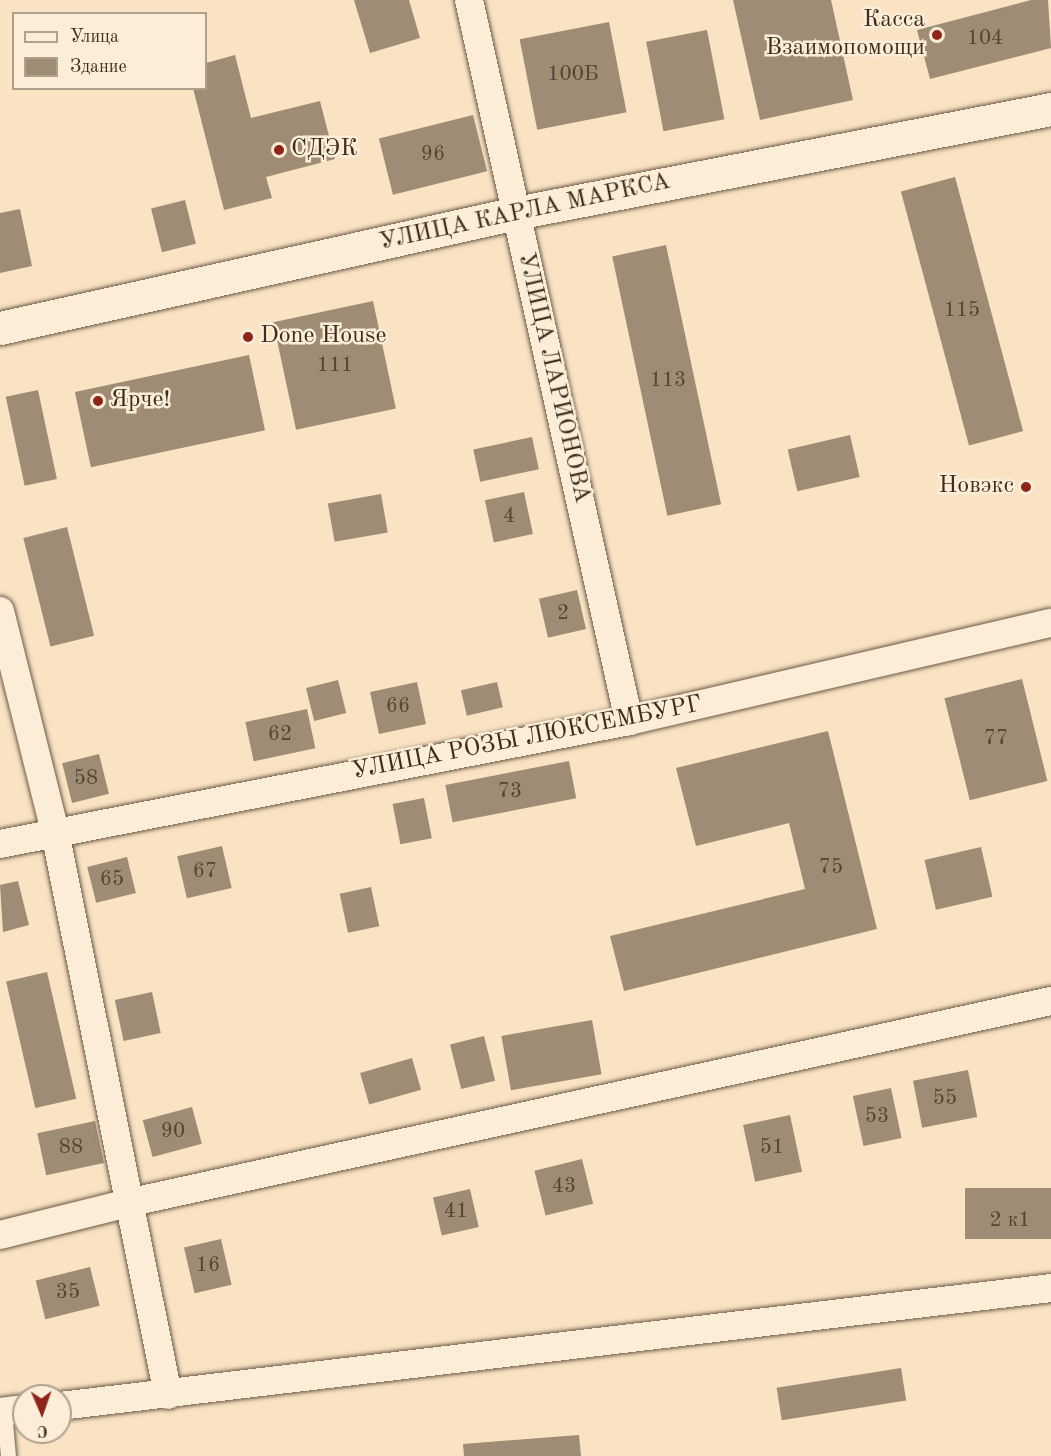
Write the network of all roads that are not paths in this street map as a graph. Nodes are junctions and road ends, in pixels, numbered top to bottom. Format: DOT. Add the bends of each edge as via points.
graph roads {
  1 [pos="469,0"];
  2 [pos="1051,109"];
  3 [pos="516,213"];
  4 [pos="0,328"];
  5 [pos="0,611"];
  6 [pos="1051,624"];
  7 [pos="629,721"];
  8 [pos="55,832"];
  9 [pos="0,844"];
  10 [pos="1051,1001"];
  11 [pos="132,1202"];
  12 [pos="0,1235"];
  13 [pos="1051,1288"];
  14 [pos="168,1395"];
  15 [pos="72,1405"];
  16 [pos="9,1411"];
  17 [pos="8,1456"];
  1 -- 3 [label="street, УЛИЦА ЛАРИОНОВА"];
  2 -- 3 [label="main road, УЛИЦА КАРЛА МАРКСА"];
  3 -- 4 [label="main road, УЛИЦА КАРЛА МАРКСА"];
  3 -- 7 [label="street, УЛИЦА ЛАРИОНОВА"];
  5 -- 8 [label="street"];
  6 -- 7 [label="street, УЛИЦА РОЗЫ ЛЮКСЕМБУРГ"];
  7 -- 8 [label="street, УЛИЦА РОЗЫ ЛЮКСЕМБУРГ"];
  8 -- 9 [label="street, УЛИЦА РОЗЫ ЛЮКСЕМБУРГ"];
  8 -- 11 [label="street"];
  10 -- 11 [label="street"];
  11 -- 12 [label="street"];
  11 -- 14 [label="street"];
  13 -- 14 [label="street"];
  14 -- 15 [label="street"];
  16 -- 17 [label="lane"];
}
